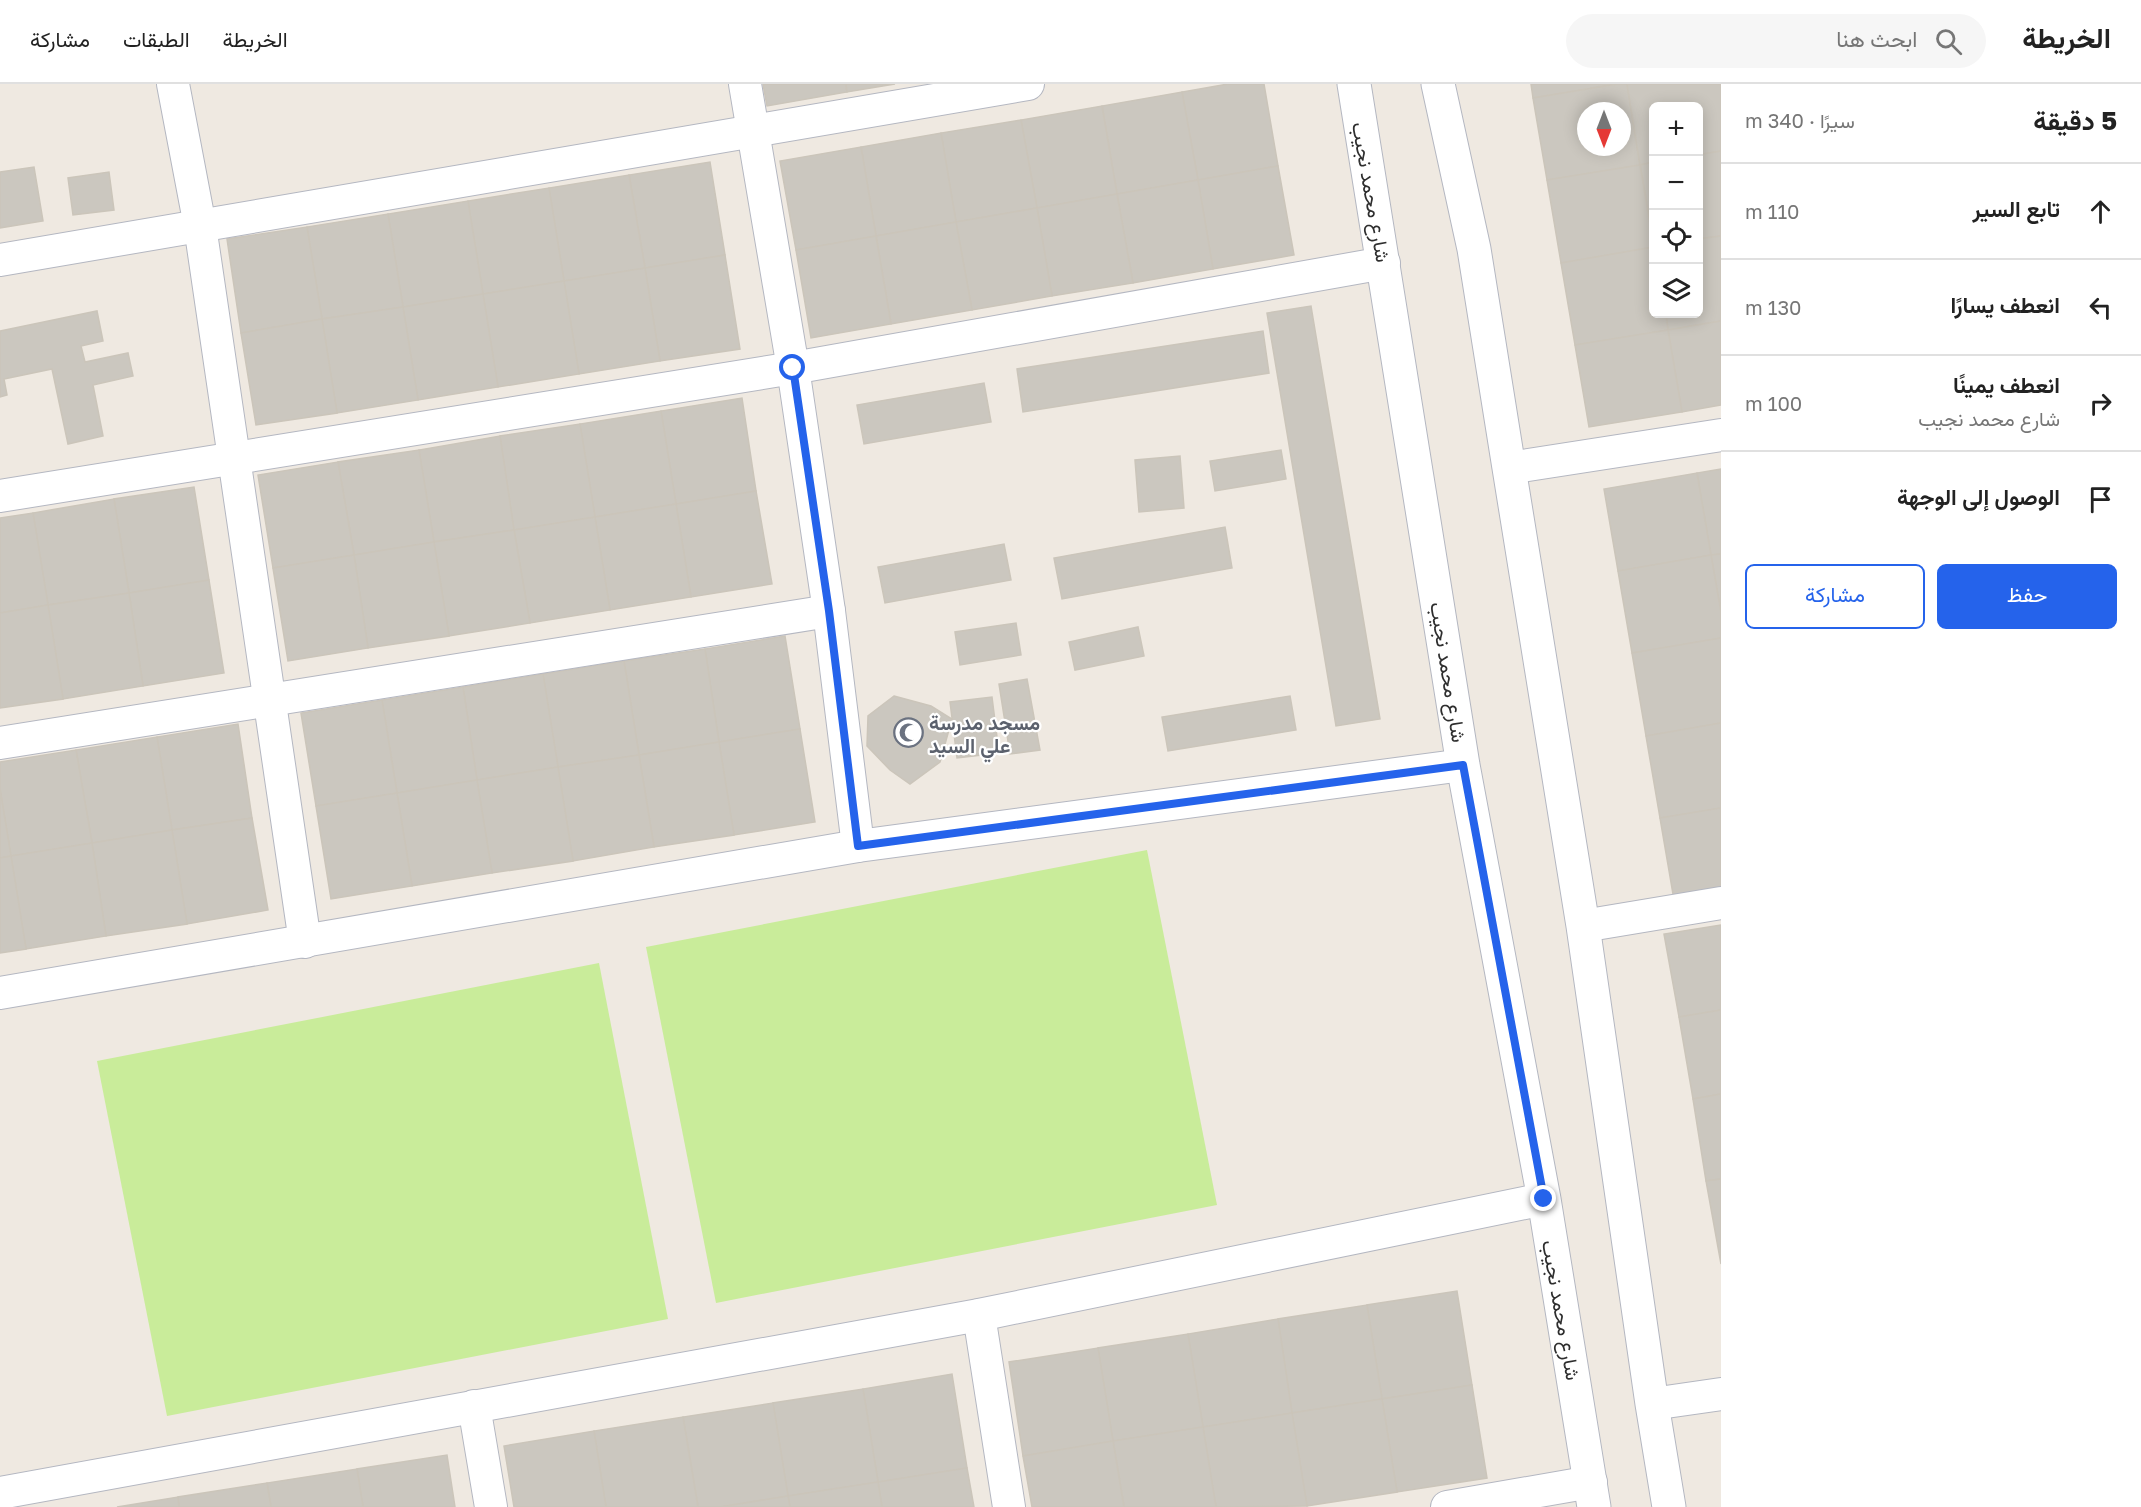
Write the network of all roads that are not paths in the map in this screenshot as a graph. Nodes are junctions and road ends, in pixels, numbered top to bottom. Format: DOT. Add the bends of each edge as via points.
graph roads {
  1 [pos="173,84"];
  2 [pos="745,84"];
  3 [pos="1028,84"];
  4 [pos="1354,84"];
  5 [pos="1438,84"];
  6 [pos="753,132"];
  7 [pos="200,226"];
  8 [pos="0,260"];
  9 [pos="1384,263"];
  10 [pos="793,368"];
  11 [pos="1721,435"];
  12 [pos="234,459"];
  13 [pos="1509,468"];
  14 [pos="0,496"];
  15 [pos="829,611"];
  16 [pos="270,700"];
  17 [pos="0,743"];
  18 [pos="1463,765"];
  19 [pos="858,846"];
  20 [pos="1721,903"];
  21 [pos="1583,926"];
  22 [pos="305,942"];
  23 [pos="0,993"];
  24 [pos="1544,1199"];
  25 [pos="980,1316"];
  26 [pos="1721,1394"];
  27 [pos="1652,1404"];
  28 [pos="474,1406"];
  29 [pos="0,1493"];
  30 [pos="1593,1494"];
  31 [pos="491,1507"];
  32 [pos="1009,1507"];
  33 [pos="1447,1507"];
  34 [pos="1669,1507"];
  1 -- 7 [label="street"];
  2 -- 6 [label="street"];
  3 -- 6 [label="street"];
  4 -- 9 [label="main road, شارع محمد نجيب"];
  5 -- 13 [label="main road" via="1474,249"];
  6 -- 7 [label="street"];
  6 -- 10 [label="street"];
  7 -- 8 [label="street"];
  7 -- 12 [label="street"];
  9 -- 10 [label="street"];
  9 -- 18 [label="main road, شارع محمد نجيب"];
  10 -- 12 [label="street"];
  10 -- 15 [label="street"];
  11 -- 13 [label="street"];
  12 -- 14 [label="street"];
  12 -- 16 [label="street"];
  13 -- 21 [label="main road"];
  15 -- 16 [label="street"];
  15 -- 19 [label="street"];
  16 -- 17 [label="street"];
  16 -- 22 [label="street"];
  18 -- 19 [label="street"];
  18 -- 24 [label="main road, شارع محمد نجيب"];
  19 -- 22 [label="street"];
  20 -- 21 [label="street"];
  21 -- 27 [label="main road"];
  22 -- 23 [label="street"];
  24 -- 25 [label="street"];
  24 -- 30 [label="main road, شارع محمد نجيب"];
  25 -- 28 [label="street"];
  25 -- 32 [label="street"];
  26 -- 27 [label="street"];
  27 -- 34 [label="main road"];
  28 -- 29 [label="street"];
  28 -- 31 [label="street"];
  30 -- 33 [label="street"];
}
